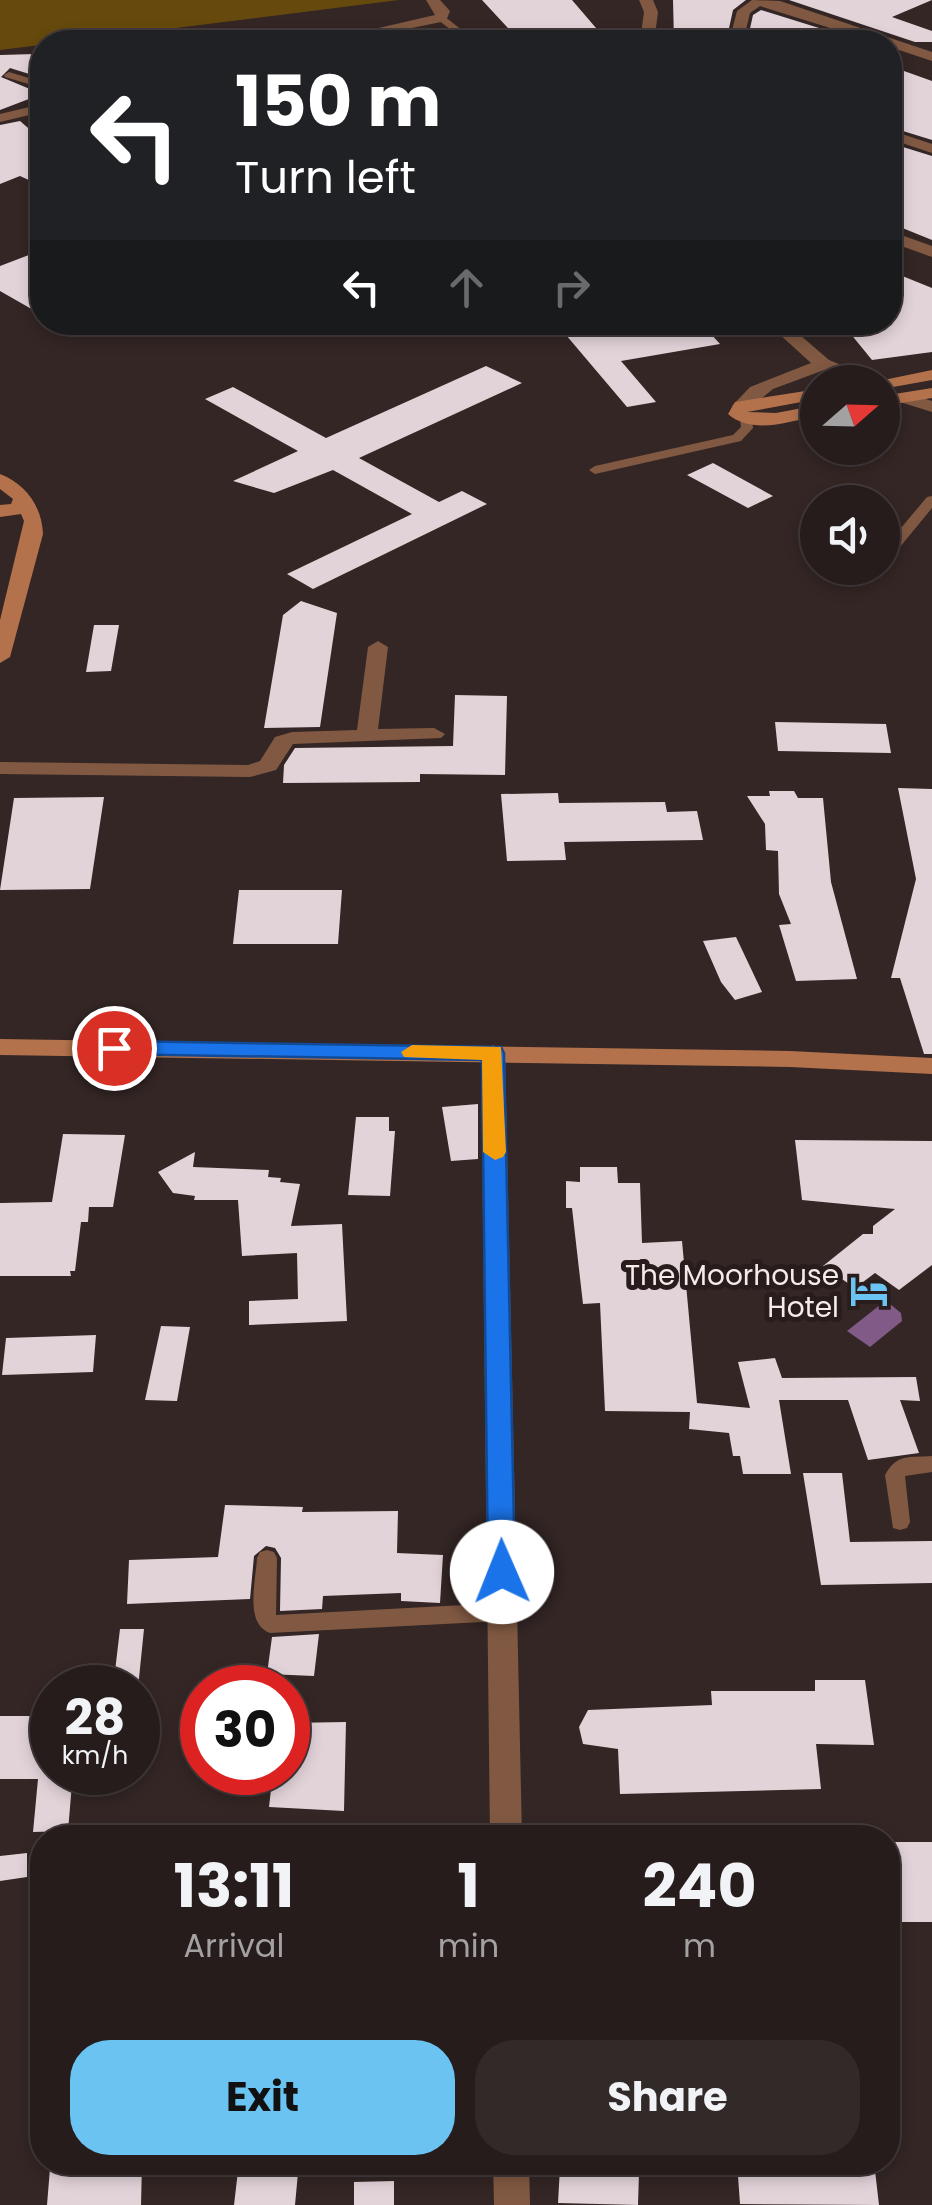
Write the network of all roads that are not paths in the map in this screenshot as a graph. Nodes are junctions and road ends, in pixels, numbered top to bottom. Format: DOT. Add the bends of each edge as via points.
graph roads {
  1 [pos="433,0"];
  2 [pos="646,0"];
  3 [pos="756,1"];
  4 [pos="441,18"];
  5 [pos="383,30"];
  6 [pos="456,30"];
  7 [pos="649,30"];
  8 [pos="739,30"];
  9 [pos="853,30"];
  10 [pos="902,46"];
  11 [pos="932,56"];
  12 [pos="9,74"];
  13 [pos="30,80"];
  14 [pos="30,111"];
  15 [pos="0,118"];
  16 [pos="902,138"];
  17 [pos="932,149"];
  18 [pos="902,241"];
  19 [pos="932,252"];
  20 [pos="789,335"];
  21 [pos="823,364"];
  22 [pos="932,376"];
  23 [pos="900,381"];
  24 [pos="932,393"];
  25 [pos="906,398"];
  26 [pos="800,399"];
  27 [pos="900,399"];
  28 [pos="932,407"];
  29 [pos="800,411"];
  30 [pos="743,413"];
  31 [pos="596,470"];
  32 [pos="0,480"];
  33 [pos="24,498"];
  34 [pos="932,500"];
  35 [pos="0,513"];
  36 [pos="900,538"];
  37 [pos="23,566"];
  38 [pos="378,646"];
  39 [pos="0,657"];
  40 [pos="434,734"];
  41 [pos="367,736"];
  42 [pos="0,768"];
  43 [pos="0,1047"];
  44 [pos="493,1053"];
  45 [pos="932,1066"];
  46 [pos="932,1464"];
  47 [pos="900,1522"];
  48 [pos="267,1558"];
  49 [pos="502,1612"];
  50 [pos="506,1825"];
  51 [pos="511,2175"];
  52 [pos="512,2205"];
  1 -- 4 [label="street"];
  2 -- 7 [label="street"];
  3 -- 8 [label="street" via="744,11"];
  3 -- 9 [label="street"];
  4 -- 5 [label="street"];
  4 -- 6 [label="lane"];
  10 -- 11 [label="street"];
  12 -- 13 [label="lane"];
  14 -- 15 [label="street"];
  16 -- 17 [label="street"];
  18 -- 19 [label="street"];
  20 -- 21 [label="street"];
  21 -- 30 [label="street" via="759,390"];
  22 -- 23 [label="main road"];
  24 -- 25 [label="main road"];
  25 -- 27 [label="main road"];
  25 -- 28 [label="street"];
  26 -- 30 [label="main road"];
  29 -- 30 [label="main road"];
  30 -- 31 [label="lane" via="747,428 737,438"];
  32 -- 33 [label="main road"];
  33 -- 35 [label="main road" via="20,509"];
  33 -- 37 [label="main road" via="33,534"];
  34 -- 36 [label="lane"];
  35 -- 37 [label="main road"];
  37 -- 39 [label="main road"];
  38 -- 41 [label="street"];
  40 -- 41 [label="street"];
  41 -- 42 [label="street" via="287,739 268,766 250,771"];
  43 -- 44 [label="main road"];
  44 -- 45 [label="main road"];
  44 -- 49 [label="street"];
  46 -- 47 [label="lane" via="900,1467 895,1475"];
  48 -- 49 [label="lane" via="270,1624"];
  49 -- 50 [label="street"];
  51 -- 52 [label="street"];
}
